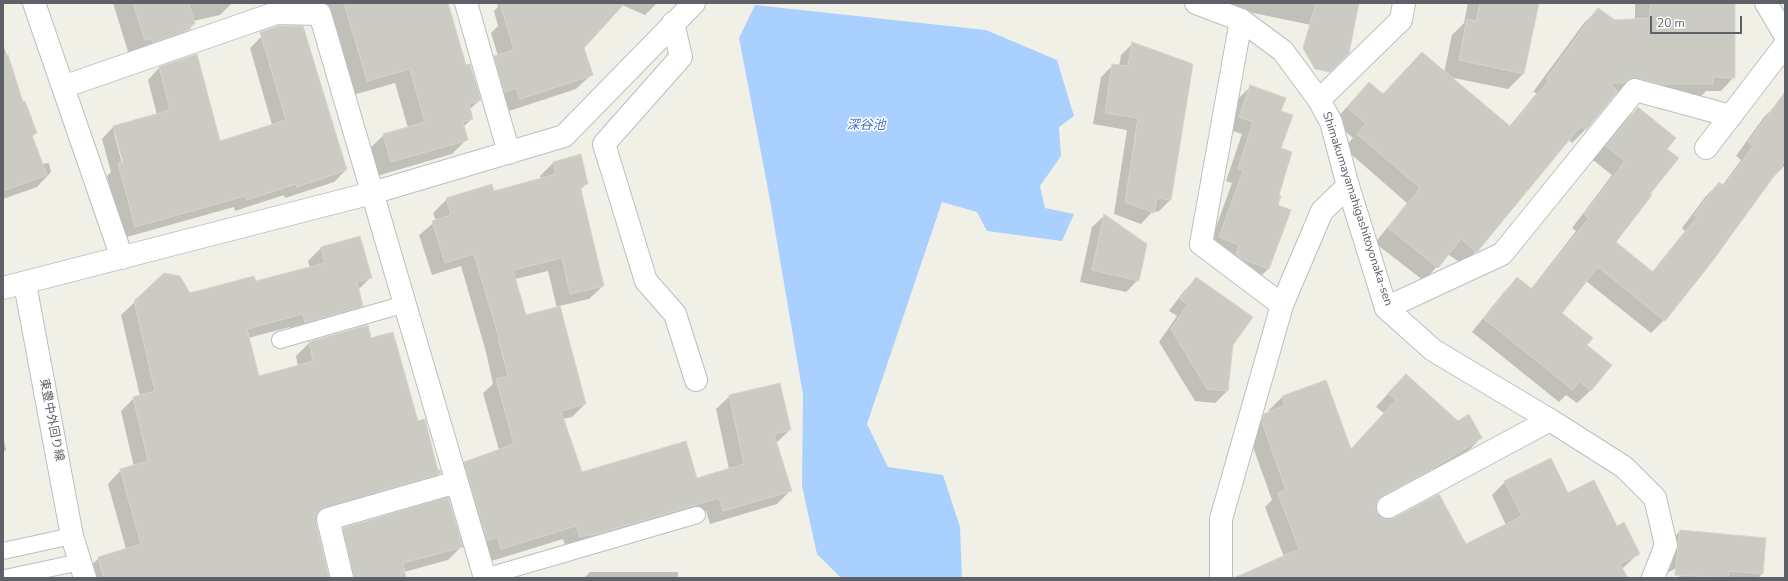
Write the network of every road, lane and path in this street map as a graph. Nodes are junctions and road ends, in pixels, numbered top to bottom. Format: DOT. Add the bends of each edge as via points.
graph roads {
  1 [pos="34,3"];
  2 [pos="466,3"];
  3 [pos="694,3"];
  4 [pos="1196,3"];
  5 [pos="1404,3"];
  6 [pos="1766,3"];
  7 [pos="261,10"];
  8 [pos="1241,20"];
  9 [pos="673,23"];
  10 [pos="1785,35"];
  11 [pos="1785,45"];
  12 [pos="63,87"];
  13 [pos="1319,100"];
  14 [pos="1731,116"];
  15 [pos="1706,148"];
  16 [pos="509,153"];
  17 [pos="1348,186"];
  18 [pos="372,193"];
  19 [pos="122,258"];
  20 [pos="25,284"];
  21 [pos="3,288"];
  22 [pos="405,304"];
  23 [pos="1282,306"];
  24 [pos="1386,308"];
  25 [pos="280,340"];
  26 [pos="696,380"];
  27 [pos="1550,420"];
  28 [pos="457,482"];
  29 [pos="1388,507"];
  30 [pos="697,514"];
  31 [pos="72,536"];
  32 [pos="3,551"];
  33 [pos="83,570"];
  34 [pos="5,578"];
  35 [pos="342,578"];
  36 [pos="485,578"];
  37 [pos="1221,578"];
  38 [pos="1653,578"];
  1 -- 12 [label="street"];
  2 -- 16 [label="street"];
  3 -- 9 [label="street"];
  4 -- 8 [label="street, Shimakumayamahigashitoyonaka-sen"];
  5 -- 13 [label="street" via="1401,20"];
  6 -- 10 [label="street"];
  7 -- 12 [label="street"];
  7 -- 18 [label="street" via="320,14"];
  8 -- 13 [label="street, Shimakumayamahigashitoyonaka-sen" via="1283,51"];
  8 -- 23 [label="street" via="1201,244"];
  9 -- 16 [label="street" via="564,136"];
  9 -- 26 [label="street" via="681,57 604,144 646,281 675,314"];
  11 -- 14 [label="street"];
  12 -- 19 [label="street"];
  13 -- 17 [label="street, Shimakumayamahigashitoyonaka-sen" via="1331,122"];
  14 -- 15 [label="street"];
  14 -- 24 [label="street" via="1634,90 1502,254"];
  16 -- 18 [label="street"];
  17 -- 23 [label="street" via="1322,211"];
  17 -- 24 [label="street, Shimakumayamahigashitoyonaka-sen"];
  18 -- 19 [label="street"];
  18 -- 22 [label="street"];
  19 -- 20 [label="street"];
  20 -- 21 [label="street"];
  20 -- 31 [label="street, 東豊中外回り線"];
  22 -- 25 [label="lane"];
  22 -- 28 [label="street"];
  23 -- 37 [label="street" via="1221,519"];
  24 -- 27 [label="street, Shimakumayamahigashitoyonaka-sen" via="1432,350"];
  27 -- 29 [label="street"];
  27 -- 38 [label="street, Shimakumayamahigashitoyonaka-sen" via="1624,467 1655,498 1666,545"];
  28 -- 35 [label="street" via="328,518"];
  28 -- 36 [label="street"];
  30 -- 36 [label="lane"];
  31 -- 32 [label="lane"];
  31 -- 33 [label="street, 東豊中外回り線"];
  33 -- 34 [label="lane"];
}
